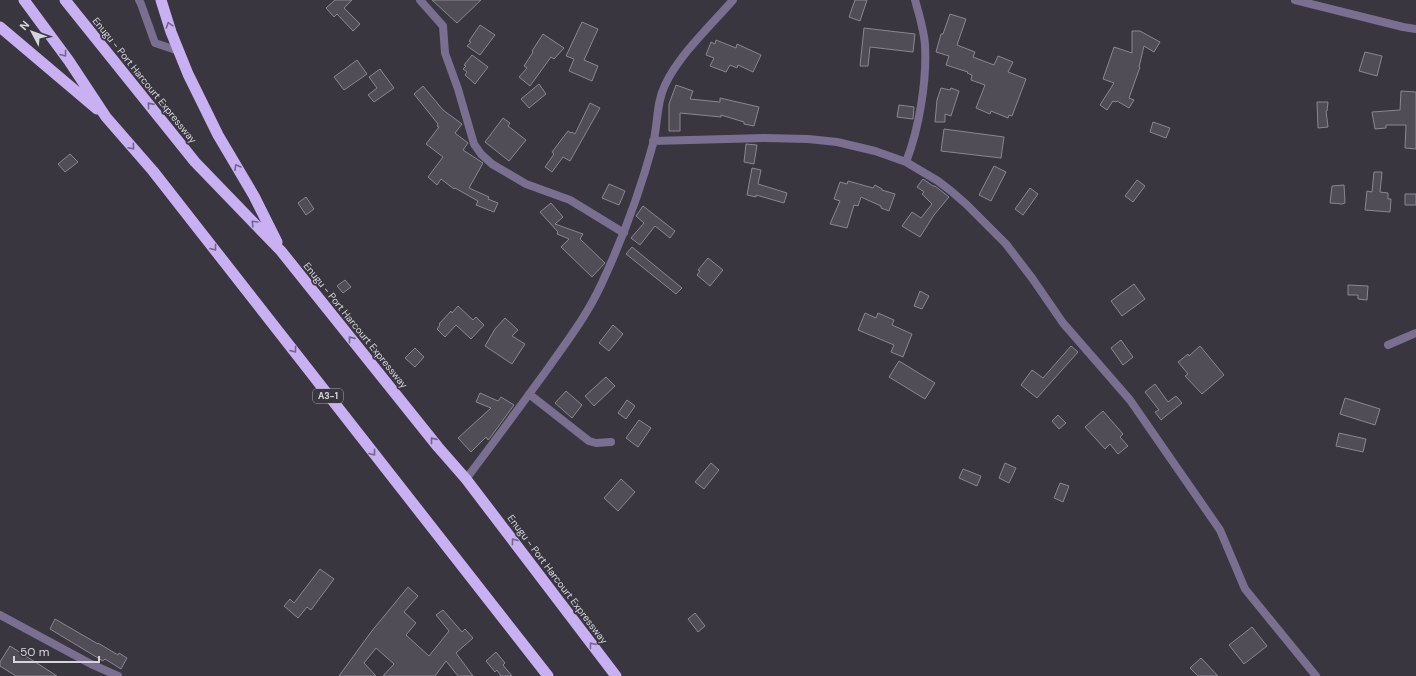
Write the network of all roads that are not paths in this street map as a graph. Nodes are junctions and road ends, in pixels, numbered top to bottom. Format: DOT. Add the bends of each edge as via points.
graph roads {
  1 [pos="24,0"];
  2 [pos="65,0"];
  3 [pos="138,0"];
  4 [pos="161,0"];
  5 [pos="420,0"];
  6 [pos="733,0"];
  7 [pos="915,0"];
  8 [pos="1295,0"];
  9 [pos="0,27"];
  10 [pos="1416,29"];
  11 [pos="179,51"];
  12 [pos="106,117"];
  13 [pos="653,142"];
  14 [pos="906,162"];
  15 [pos="624,233"];
  16 [pos="281,251"];
  17 [pos="1416,333"];
  18 [pos="1388,346"];
  19 [pos="529,394"];
  20 [pos="612,442"];
  21 [pos="466,479"];
  22 [pos="0,614"];
  23 [pos="118,676"];
  24 [pos="548,676"];
  25 [pos="616,676"];
  26 [pos="1316,676"];
  1 -- 12 [label="highway, A3-1, one-way"];
  16 -- 2 [label="highway, Enugu - Port Harcourt Expressway, one-way" via="195,162"];
  3 -- 11 [label="street" via="154,43"];
  11 -- 4 [label="highway, one-way"];
  5 -- 15 [label="street" via="443,26 445,53 474,144 481,154 492,164 526,184 570,200"];
  6 -- 13 [label="street" via="670,74 661,94"];
  7 -- 14 [label="street" via="925,44 924,79 917,126"];
  8 -- 10 [label="street"];
  9 -- 12 [label="highway"];
  16 -- 11 [label="highway, one-way" via="254,196 218,135"];
  12 -- 24 [label="highway, A3-1, one-way" via="153,171"];
  13 -- 14 [label="street" via="808,139 848,144"];
  13 -- 15 [label="street"];
  14 -- 26 [label="street" via="952,192 1006,244 1063,323 1130,400 1220,530 1245,589"];
  15 -- 19 [label="street" via="601,285 582,319"];
  21 -- 16 [label="highway, Enugu - Port Harcourt Expressway, one-way"];
  17 -- 18 [label="street"];
  19 -- 20 [label="street" via="589,442"];
  19 -- 21 [label="street"];
  25 -- 21 [label="highway, Enugu - Port Harcourt Expressway, one-way"];
  22 -- 23 [label="street"];
}
